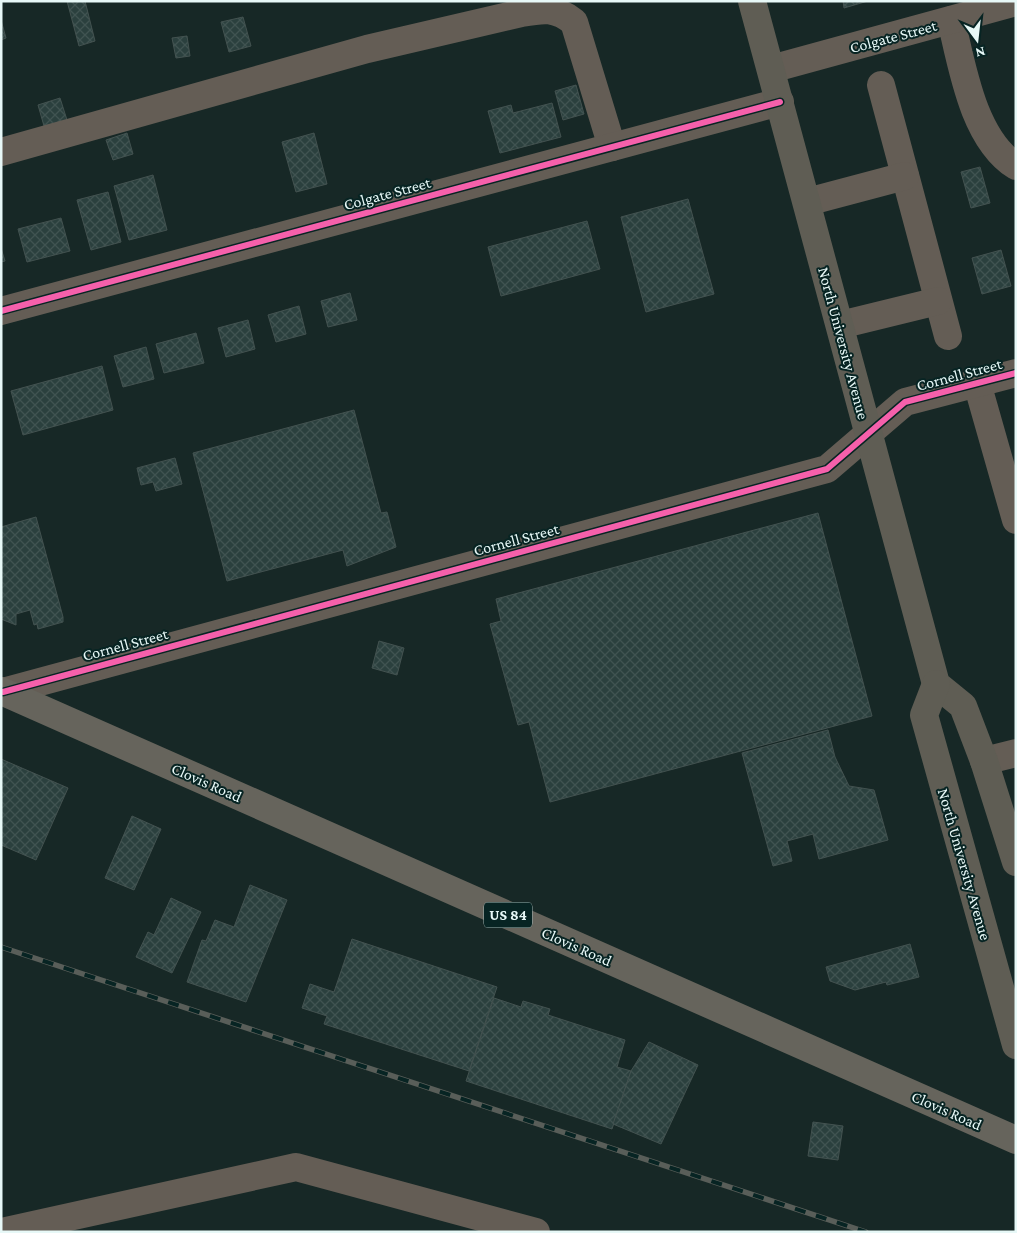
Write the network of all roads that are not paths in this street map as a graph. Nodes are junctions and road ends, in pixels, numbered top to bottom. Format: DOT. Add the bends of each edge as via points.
graph roads {
  1 [pos="752,1"];
  2 [pos="1016,2"];
  3 [pos="983,6"];
  4 [pos="951,20"];
  5 [pos="771,69"];
  6 [pos="881,86"];
  7 [pos="780,102"];
  8 [pos="612,147"];
  9 [pos="1,152"];
  10 [pos="1016,166"];
  11 [pos="905,176"];
  12 [pos="807,202"];
  13 [pos="938,301"];
  14 [pos="1,311"];
  15 [pos="840,325"];
  16 [pos="948,336"];
  17 [pos="1016,373"];
  18 [pos="977,383"];
  19 [pos="868,432"];
  20 [pos="1016,520"];
  21 [pos="936,684"];
  22 [pos="2,691"];
  23 [pos="1016,752"];
  24 [pos="984,761"];
  25 [pos="1016,862"];
  26 [pos="1016,1045"];
  27 [pos="1016,1140"];
  28 [pos="1,1232"];
  29 [pos="536,1232"];
  1 -- 5 [label="main road, North University Avenue"];
  2 -- 3 [label="street, Colgate Street"];
  3 -- 4 [label="street, Colgate Street"];
  4 -- 5 [label="street, Colgate Street"];
  4 -- 10 [label="street" via="965,77 985,133"];
  5 -- 7 [label="main road, North University Avenue"];
  6 -- 11 [label="street"];
  7 -- 8 [label="street, Colgate Street"];
  7 -- 12 [label="main road, North University Avenue"];
  8 -- 9 [label="street" via="574,22 562,12 544,9 366,50"];
  8 -- 14 [label="street, Colgate Street"];
  11 -- 12 [label="street"];
  11 -- 13 [label="street"];
  12 -- 15 [label="main road, North University Avenue"];
  13 -- 15 [label="street"];
  13 -- 16 [label="street"];
  15 -- 19 [label="main road, North University Avenue"];
  17 -- 18 [label="street, Cornell Street"];
  18 -- 19 [label="street, Cornell Street" via="906,402"];
  18 -- 20 [label="street"];
  19 -- 21 [label="main road, North University Avenue"];
  19 -- 22 [label="street, Cornell Street" via="827,469"];
  21 -- 24 [label="main road" via="963,706"];
  21 -- 26 [label="main road, North University Avenue" via="924,715"];
  22 -- 27 [label="highway, Clovis Road / US 84"];
  23 -- 24 [label="street"];
  24 -- 25 [label="main road"];
  28 -- 29 [label="street" via="296,1167"];
}
